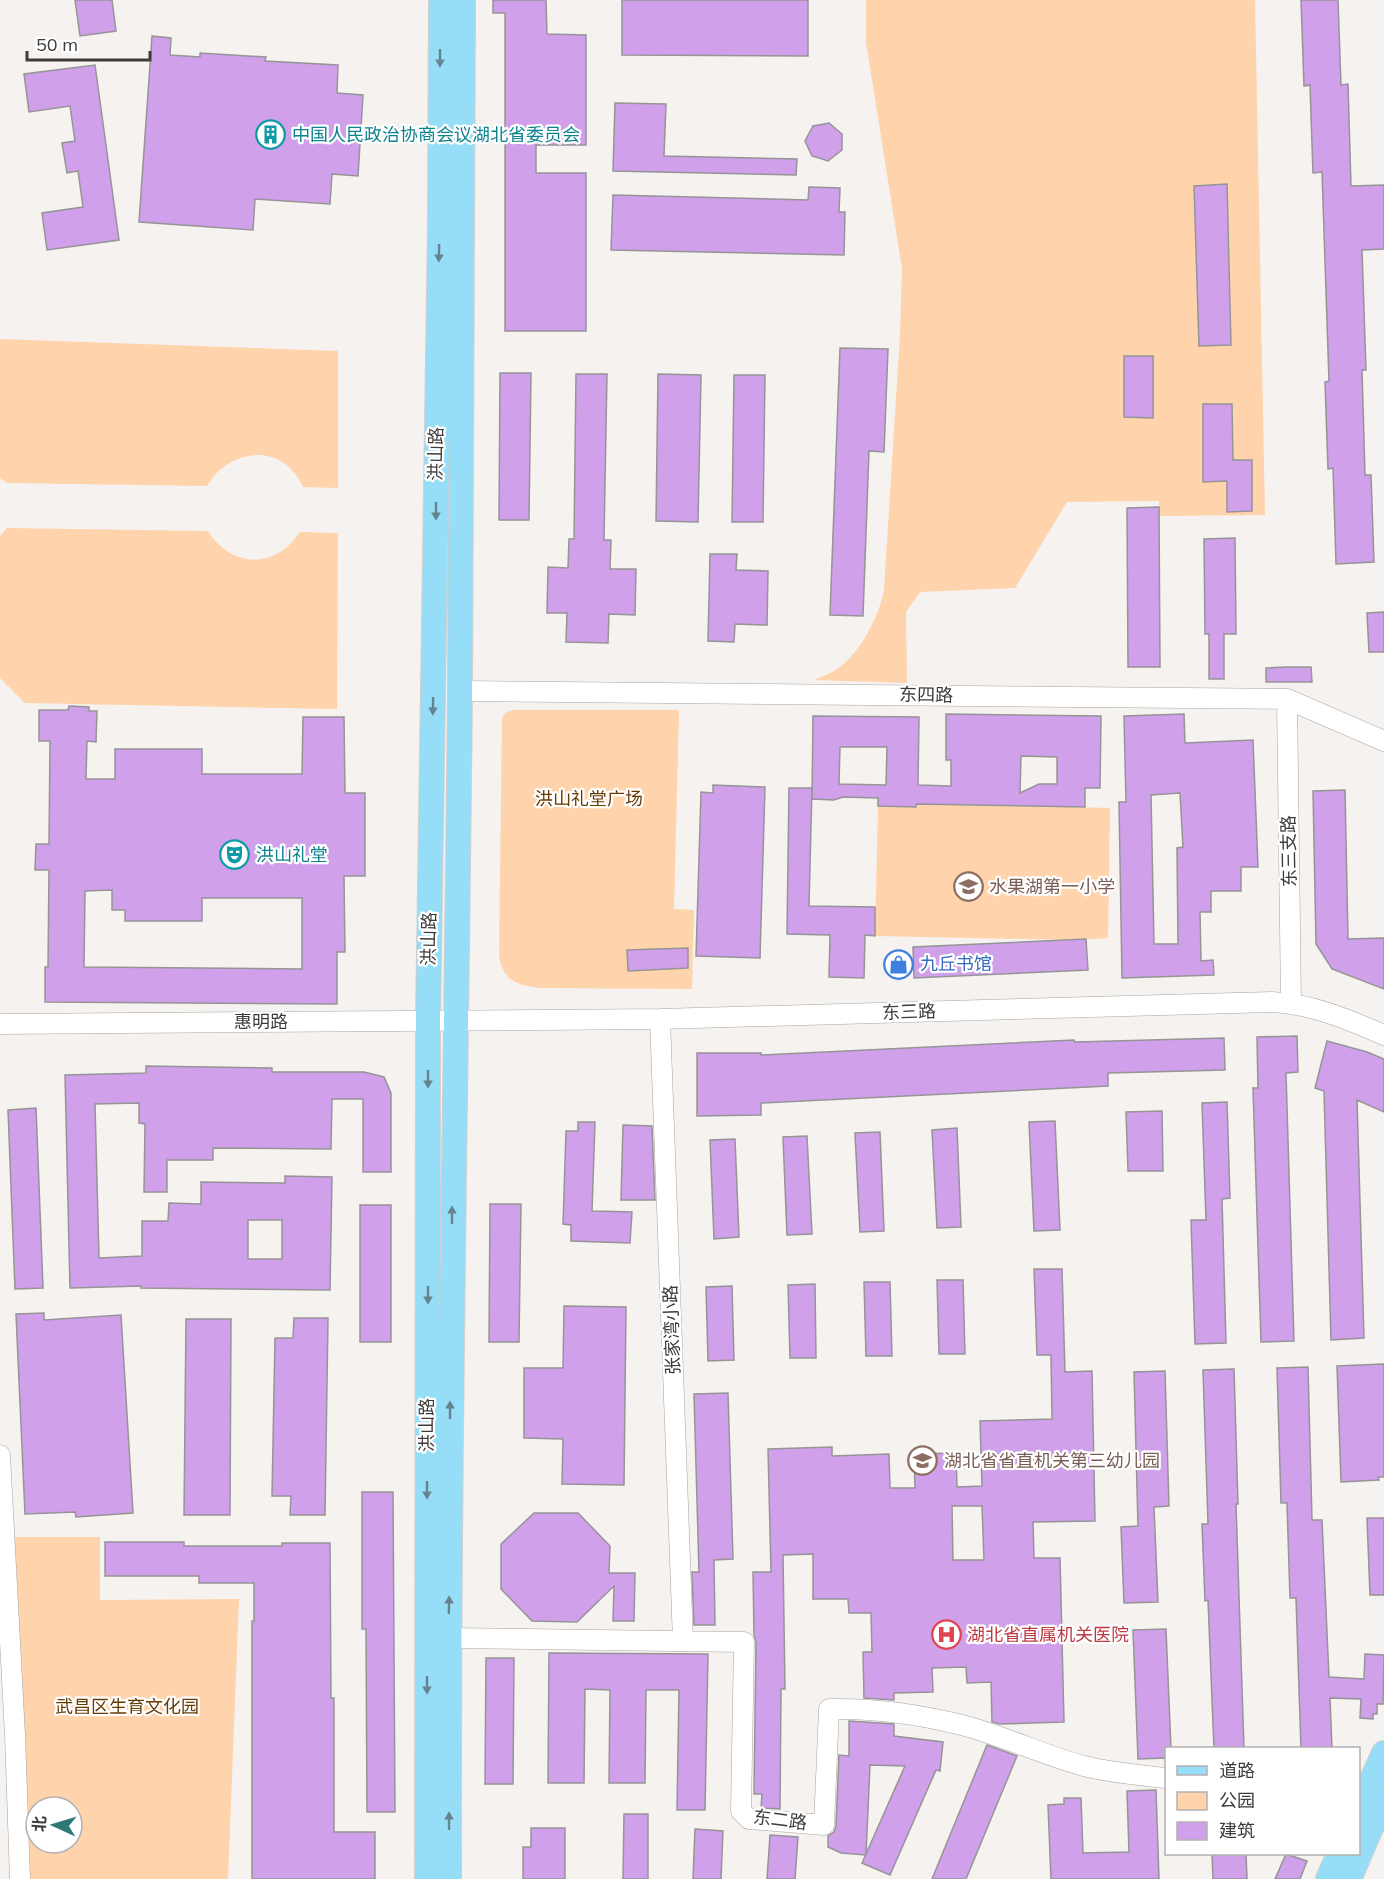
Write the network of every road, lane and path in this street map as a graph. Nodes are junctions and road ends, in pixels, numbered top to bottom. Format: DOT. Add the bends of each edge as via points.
graph roads {
  1 [pos="441,0"];
  2 [pos="463,0"];
  3 [pos="460,691"];
  4 [pos="1287,699"];
  5 [pos="1384,741"];
  6 [pos="1291,1003"];
  7 [pos="660,1019"];
  8 [pos="428,1020"];
  9 [pos="454,1020"];
  10 [pos="0,1024"];
  11 [pos="94,1024"];
  12 [pos="1384,1035"];
  13 [pos="0,1039"];
  14 [pos="0,1455"];
  15 [pos="448,1638"];
  16 [pos="683,1641"];
  17 [pos="7,1735"];
  18 [pos="1384,1753"];
  19 [pos="1165,1778"];
  20 [pos="1367,1799"];
  21 [pos="1360,1830"];
  22 [pos="1339,1855"];
  23 [pos="1354,1855"];
  24 [pos="20,1879"];
  25 [pos="427,1879"];
  26 [pos="449,1879"];
  27 [pos="1328,1879"];
  28 [pos="1349,1879"];
  1 -- 8 [label="main road, 洪山路, one-way"];
  2 -- 3 [label="main road, 洪山路"];
  3 -- 4 [label="street, 东四路"];
  3 -- 9 [label="main road, 洪山路"];
  4 -- 5 [label="street, 东四路"];
  4 -- 6 [label="street, 东三支路"];
  6 -- 7 [label="street, 东三路"];
  6 -- 12 [label="street, 东三路" via="1337,1015"];
  7 -- 9 [label="street, 东三路"];
  7 -- 16 [label="street, 张家湾小路"];
  8 -- 9 [label="street, 东三路"];
  8 -- 11 [label="street, 惠明路"];
  8 -- 25 [label="main road, 洪山路, one-way"];
  15 -- 9 [label="main road, 洪山路, one-way"];
  10 -- 11 [label="street, 惠明路"];
  11 -- 13 [label="street, 惠明路"];
  14 -- 17 [label="street"];
  15 -- 16 [label="street, 东二路"];
  26 -- 15 [label="main road, 洪山路, one-way"];
  16 -- 19 [label="street, 东二路" via="744,1642 741,1811 749,1819 824,1824 829,1709 886,1711 940,1720 997,1735 1083,1766"];
  17 -- 24 [label="street"];
  18 -- 20 [label="main road"];
  20 -- 21 [label="main road"];
  22 -- 27 [label="main road"];
  23 -- 28 [label="main road"];
}
